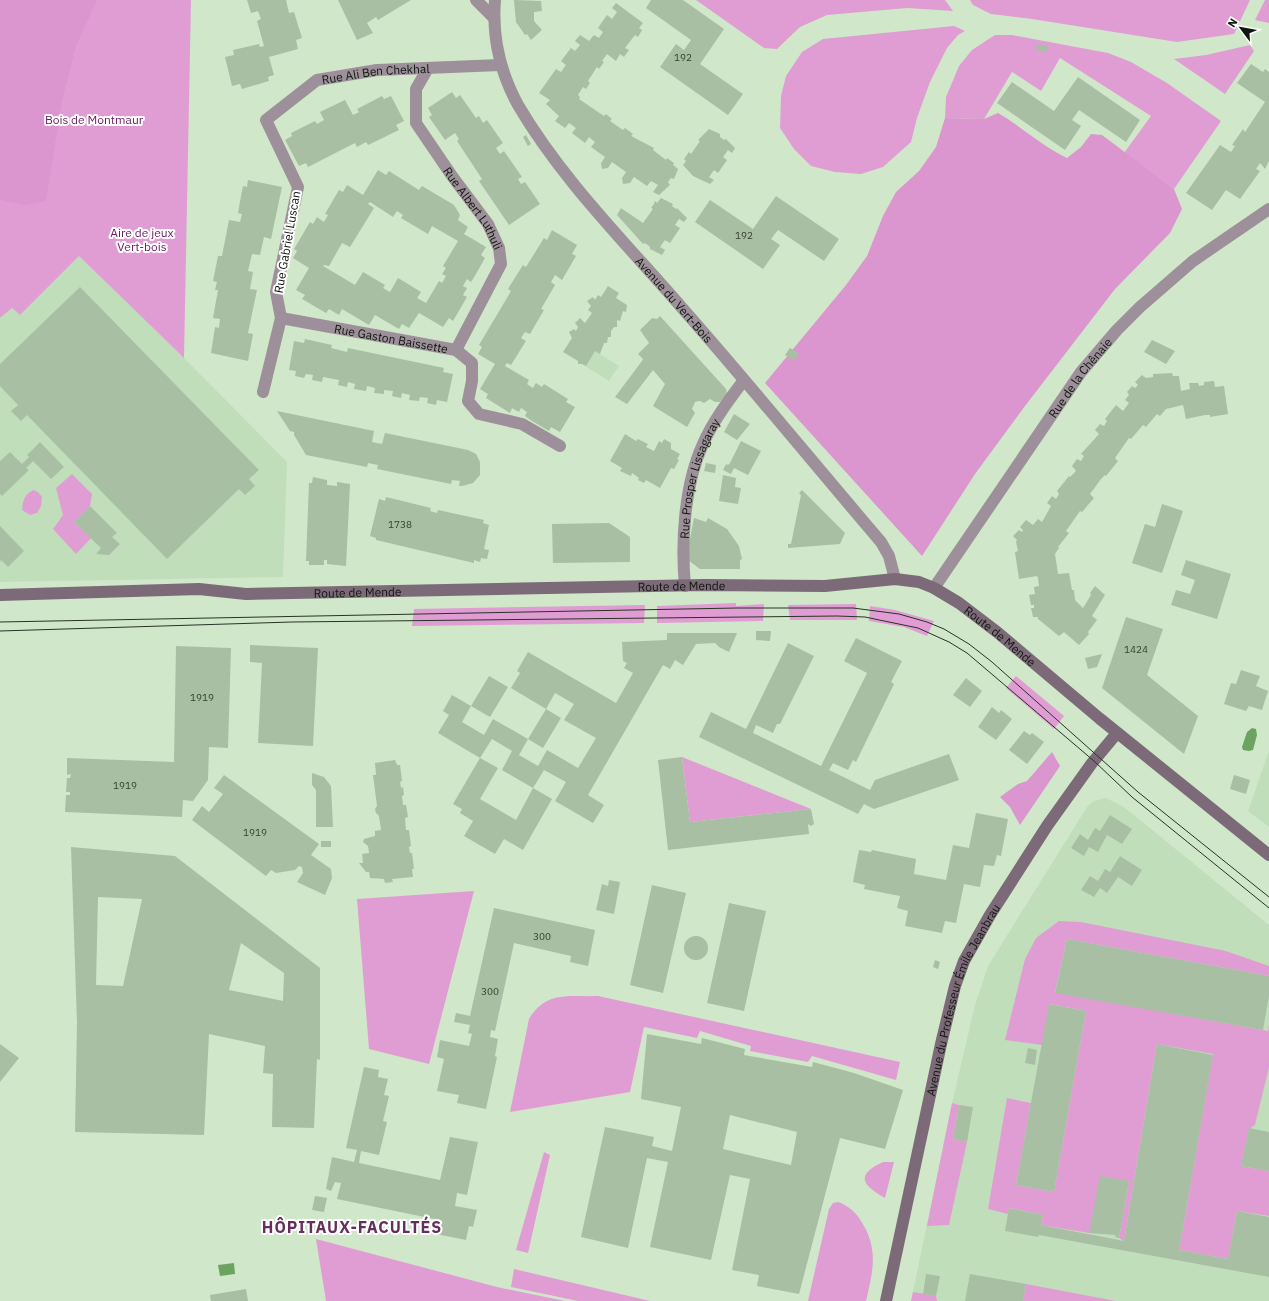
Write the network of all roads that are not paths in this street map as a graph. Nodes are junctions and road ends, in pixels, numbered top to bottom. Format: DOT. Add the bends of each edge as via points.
graph roads {
  1 [pos="476,0"];
  2 [pos="495,0"];
  3 [pos="494,18"];
  4 [pos="500,64"];
  5 [pos="428,68"];
  6 [pos="266,120"];
  7 [pos="1269,209"];
  8 [pos="282,318"];
  9 [pos="456,350"];
  10 [pos="744,380"];
  11 [pos="263,392"];
  12 [pos="560,446"];
  13 [pos="895,579"];
  14 [pos="685,586"];
  15 [pos="934,588"];
  16 [pos="0,595"];
  17 [pos="1117,733"];
  18 [pos="1269,855"];
  19 [pos="886,1301"];
  1 -- 3 [label="street"];
  2 -- 3 [label="street, Avenue du Vert-Bois"];
  3 -- 4 [label="street, Avenue du Vert-Bois"];
  4 -- 5 [label="street, Rue Ali Ben Chekhal"];
  4 -- 10 [label="street, Avenue du Vert-Bois" via="518,104 564,173"];
  5 -- 6 [label="street, Rue Ali Ben Chekhal" via="377,70 317,80"];
  5 -- 9 [label="street, Rue Albert Luthuli" via="416,89 416,123 488,224 499,248 501,264"];
  6 -- 8 [label="street, Rue Gabriel Luscan" via="298,187 276,292"];
  7 -- 15 [label="street, Rue de la Chênaie" via="1193,262 1117,330 1081,372"];
  8 -- 9 [label="street, Rue Gaston Baissette"];
  8 -- 11 [label="street, Rue Gabriel Luscan"];
  9 -- 12 [label="street, Rue Gaston Baissette" via="472,363 468,401 479,414 522,424"];
  10 -- 13 [label="street, Avenue du Vert-Bois" via="881,542"];
  10 -- 14 [label="street, Rue Prosper Lissagaray" via="719,415 702,445 692,478 683,552"];
  13 -- 14 [label="main road, Route de Mende" via="825,586"];
  13 -- 15 [label="main road, Route de Mende" via="919,582"];
  14 -- 16 [label="main road, Route de Mende" via="246,594 199,589"];
  15 -- 17 [label="main road, Route de Mende" via="959,603 997,632"];
  17 -- 18 [label="main road, Route de Mende"];
  17 -- 19 [label="main road, Avenue du Professeur Émile Jeanbrau" via="1047,826 964,961 941,1044"];
}
